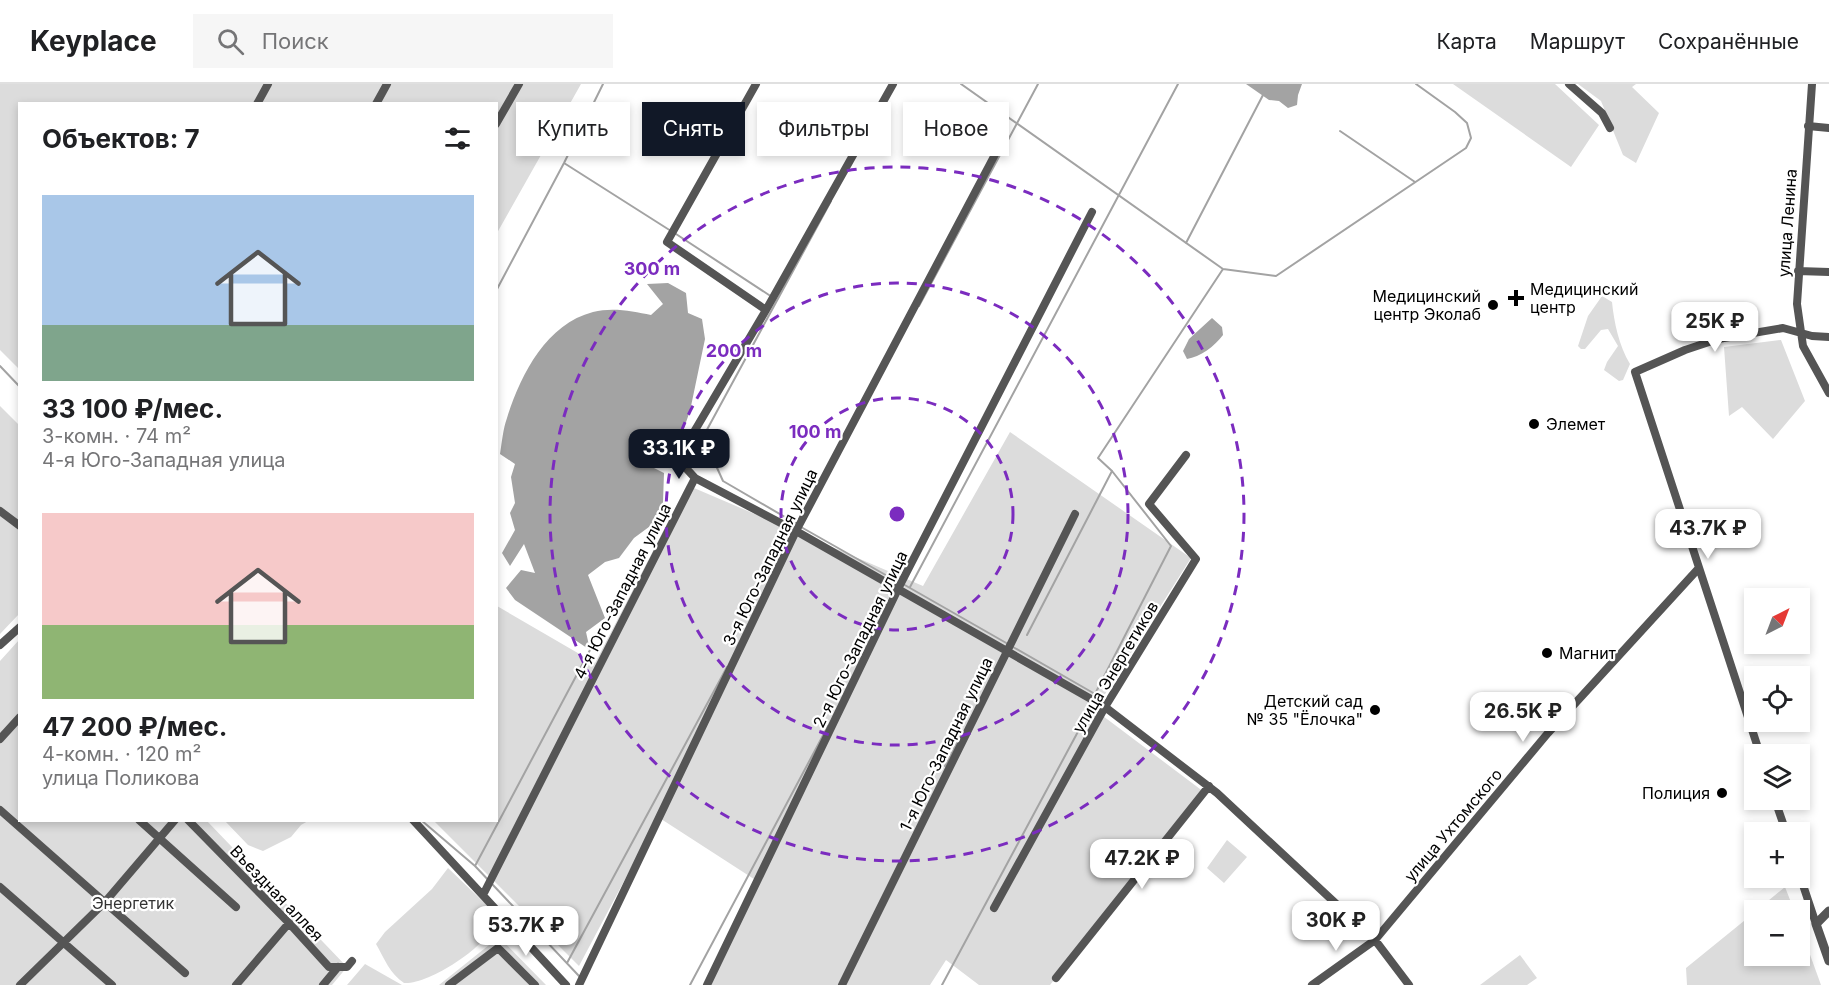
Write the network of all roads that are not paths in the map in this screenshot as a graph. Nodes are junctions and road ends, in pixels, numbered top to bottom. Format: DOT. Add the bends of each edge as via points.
graph roads {
  1 [pos="268,84"];
  2 [pos="387,84"];
  3 [pos="519,84"];
  4 [pos="756,84"];
  5 [pos="893,84"];
  6 [pos="1569,84"];
  7 [pos="1812,84"];
  8 [pos="258,102"];
  9 [pos="377,102"];
  10 [pos="498,121"];
  11 [pos="1808,126"];
  12 [pos="1610,128"];
  13 [pos="1829,128"];
  14 [pos="994,156"];
  15 [pos="1092,212"];
  16 [pos="1798,271"];
  17 [pos="1829,272"];
  18 [pos="766,310"];
  19 [pos="1800,333"];
  20 [pos="1829,337"];
  21 [pos="1829,393"];
  22 [pos="1186,455"];
  23 [pos="694,478"];
  24 [pos="0,511"];
  25 [pos="1075,514"];
  26 [pos="18,524"];
  27 [pos="796,531"];
  28 [pos="1698,569"];
  29 [pos="898,589"];
  30 [pos="18,629"];
  31 [pos="0,645"];
  32 [pos="1007,651"];
  33 [pos="1105,706"];
  34 [pos="18,719"];
  35 [pos="0,739"];
  36 [pos="1757,744"];
  37 [pos="1209,786"];
  38 [pos="0,810"];
  39 [pos="141,822"];
  40 [pos="173,822"];
  41 [pos="190,822"];
  42 [pos="415,822"];
  43 [pos="159,839"];
  44 [pos="0,887"];
  45 [pos="1804,888"];
  46 [pos="483,896"];
  47 [pos="105,902"];
  48 [pos="236,907"];
  49 [pos="994,908"];
  50 [pos="1829,911"];
  51 [pos="289,923"];
  52 [pos="1816,924"];
  53 [pos="1375,940"];
  54 [pos="64,943"];
  55 [pos="352,961"];
  56 [pos="1829,961"];
  57 [pos="338,967"];
  58 [pos="185,973"];
  59 [pos="1056,978"];
  60 [pos="21,985"];
  61 [pos="112,985"];
  62 [pos="236,985"];
  63 [pos="323,985"];
  64 [pos="449,985"];
  65 [pos="535,985"];
  66 [pos="566,985"];
  67 [pos="579,985"];
  68 [pos="707,985"];
  69 [pos="842,985"];
  70 [pos="1312,985"];
  71 [pos="1409,985"];
  1 -- 8 [label="street"];
  2 -- 9 [label="street"];
  3 -- 10 [label="street"];
  4 -- 18 [label="street" via="667,242"];
  5 -- 18 [label="street"];
  6 -- 12 [label="street" via="1602,113"];
  7 -- 11 [label="street, улица Ленина"];
  11 -- 13 [label="street"];
  11 -- 16 [label="street, улица Ленина"];
  14 -- 27 [label="street, 3-я Юго-Западная улица"];
  15 -- 29 [label="street, 2-я Юго-Западная улица"];
  16 -- 17 [label="street"];
  16 -- 19 [label="street, улица Ленина"];
  18 -- 23 [label="street" via="688,442 684,466"];
  19 -- 20 [label="street"];
  19 -- 21 [label="street, улица Ленина" via="1809,360"];
  19 -- 28 [label="street" via="1783,328 1718,339 1635,372"];
  22 -- 33 [label="street, улица Энергетиков" via="1149,504 1196,559"];
  23 -- 27 [label="street"];
  23 -- 46 [label="street, 4-я Юго-Западная улица"];
  24 -- 26 [label="street"];
  25 -- 32 [label="street, 1-я Юго-Западная улица"];
  27 -- 29 [label="street"];
  27 -- 67 [label="street, 3-я Юго-Западная улица"];
  28 -- 36 [label="street"];
  28 -- 53 [label="street, улица Ухтомского" via="1548,733"];
  29 -- 32 [label="street"];
  29 -- 68 [label="street, 2-я Юго-Западная улица"];
  30 -- 31 [label="street"];
  32 -- 33 [label="street"];
  32 -- 69 [label="street, 1-я Юго-Западная улица"];
  33 -- 37 [label="street"];
  33 -- 49 [label="street, улица Энергетиков"];
  34 -- 35 [label="street"];
  37 -- 53 [label="street"];
  37 -- 59 [label="street"];
  38 -- 47 [label="street"];
  39 -- 43 [label="street"];
  40 -- 43 [label="street"];
  41 -- 51 [label="street, Въездная аллея"];
  42 -- 46 [label="street"];
  43 -- 47 [label="street"];
  43 -- 48 [label="street"];
  44 -- 54 [label="street"];
  45 -- 52 [label="street"];
  46 -- 66 [label="street"];
  47 -- 54 [label="street"];
  47 -- 58 [label="street"];
  50 -- 52 [label="street"];
  51 -- 57 [label="street, Въездная аллея" via="329,967"];
  51 -- 62 [label="street"];
  52 -- 56 [label="street"];
  53 -- 70 [label="street, улица Ухтомского"];
  53 -- 71 [label="street"];
  54 -- 60 [label="street"];
  54 -- 61 [label="street"];
  55 -- 57 [label="street" via="346,967"];
  57 -- 63 [label="street"];
  64 -- 65 [label="street" via="498,948"];
}
